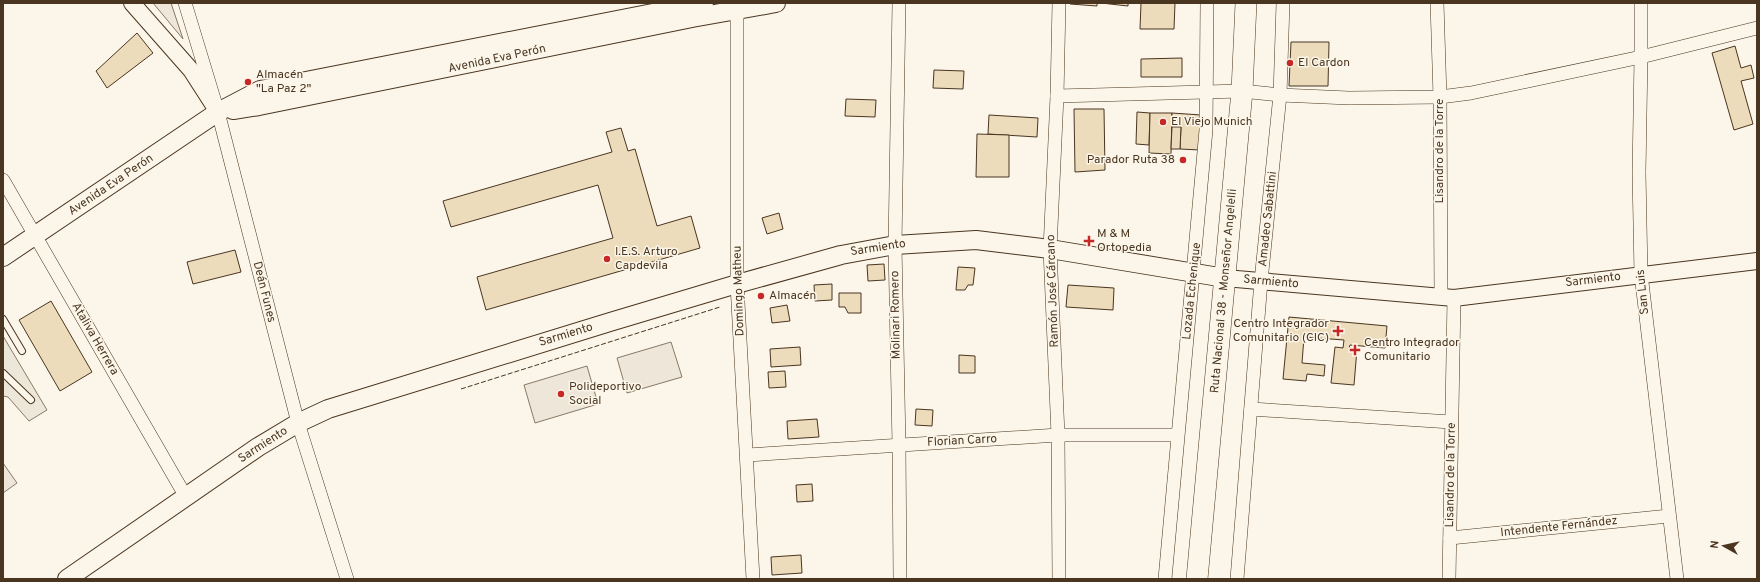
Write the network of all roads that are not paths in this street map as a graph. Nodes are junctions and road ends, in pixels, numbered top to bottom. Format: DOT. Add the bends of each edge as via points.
graph roads {
  1 [pos="132,3"];
  2 [pos="185,3"];
  3 [pos="704,3"];
  4 [pos="776,3"];
  5 [pos="899,3"];
  6 [pos="1059,3"];
  7 [pos="1207,3"];
  8 [pos="1246,3"];
  9 [pos="1282,3"];
  10 [pos="1437,3"];
  11 [pos="1641,3"];
  12 [pos="737,7"];
  13 [pos="1757,28"];
  14 [pos="1641,57"];
  15 [pos="1207,91"];
  16 [pos="1242,91"];
  17 [pos="1280,95"];
  18 [pos="1057,96"];
  19 [pos="1440,97"];
  20 [pos="218,112"];
  21 [pos="3,180"];
  22 [pos="36,236"];
  23 [pos="894,244"];
  24 [pos="1050,249"];
  25 [pos="3,257"];
  26 [pos="1757,261"];
  27 [pos="1194,273"];
  28 [pos="1641,274"];
  29 [pos="1225,278"];
  30 [pos="1261,281"];
  31 [pos="737,284"];
  32 [pos="1447,298"];
  33 [pos="3,319"];
  34 [pos="22,351"];
  35 [pos="3,373"];
  36 [pos="31,400"];
  37 [pos="1251,408"];
  38 [pos="1451,422"];
  39 [pos="298,423"];
  40 [pos="1058,435"];
  41 [pos="1177,435"];
  42 [pos="899,444"];
  43 [pos="747,455"];
  44 [pos="186,497"];
  45 [pos="1669,516"];
  46 [pos="1450,538"];
  47 [pos="67,579"];
  48 [pos="348,579"];
  49 [pos="753,579"];
  50 [pos="900,579"];
  51 [pos="1059,579"];
  52 [pos="1165,579"];
  53 [pos="1197,579"];
  54 [pos="1237,579"];
  55 [pos="1449,579"];
  56 [pos="1677,579"];
  1 -- 20 [label="street" via="191,70"];
  2 -- 20 [label="street, Deán Funes"];
  3 -- 20 [label="main road, Avenida Eva Perón" via="260,90"];
  4 -- 12 [label="main road, Avenida Eva Perón"];
  5 -- 23 [label="street, Molinari Romero"];
  6 -- 18 [label="street, Ramón José Cárcano"];
  7 -- 15 [label="street, Lozada Echenique"];
  8 -- 16 [label="highway, Ruta Nacional 38 - Monseñor Angelelli"];
  9 -- 17 [label="street, Amadeo Sabattini"];
  10 -- 19 [label="street, Lisandro de la Torre"];
  11 -- 14 [label="street, San Luis"];
  12 -- 20 [label="main road, Avenida Eva Perón" via="259,106"];
  12 -- 31 [label="street, Domingo Matheu"];
  13 -- 14 [label="street"];
  14 -- 19 [label="street" via="1471,93"];
  14 -- 28 [label="street, San Luis"];
  15 -- 16 [label="street"];
  15 -- 18 [label="street"];
  15 -- 27 [label="street, Lozada Echenique"];
  16 -- 17 [label="street"];
  16 -- 29 [label="highway, Ruta Nacional 38 - Monseñor Angelelli"];
  17 -- 19 [label="street" via="1349,98"];
  17 -- 30 [label="street, Amadeo Sabattini"];
  18 -- 24 [label="street, Ramón José Cárcano"];
  19 -- 32 [label="street, Lisandro de la Torre"];
  20 -- 22 [label="main road, Avenida Eva Perón"];
  20 -- 39 [label="street, Deán Funes"];
  21 -- 22 [label="street, Ataliva Herrera"];
  22 -- 25 [label="main road, Avenida Eva Perón"];
  22 -- 44 [label="street, Ataliva Herrera"];
  23 -- 24 [label="main road, Sarmiento" via="976,240"];
  23 -- 31 [label="main road, Sarmiento" via="841,254"];
  23 -- 42 [label="street, Molinari Romero"];
  24 -- 27 [label="main road, Sarmiento"];
  24 -- 40 [label="street, Ramón José Cárcano"];
  26 -- 28 [label="street, Sarmiento"];
  27 -- 29 [label="main road, Sarmiento"];
  27 -- 41 [label="street, Lozada Echenique"];
  28 -- 32 [label="street, Sarmiento"];
  28 -- 45 [label="street, San Luis"];
  29 -- 30 [label="street, Sarmiento"];
  29 -- 53 [label="highway, Ruta Nacional 38 - Monseñor Angelelli"];
  30 -- 32 [label="street, Sarmiento"];
  30 -- 37 [label="street, Amadeo Sabattini"];
  31 -- 39 [label="main road, Sarmiento" via="393,388 328,409"];
  31 -- 43 [label="street, Domingo Matheu"];
  32 -- 38 [label="street, Lisandro de la Torre"];
  33 -- 34 [label="lane"];
  35 -- 36 [label="lane"];
  37 -- 38 [label="street"];
  37 -- 54 [label="street, Amadeo Sabattini"];
  38 -- 46 [label="street, Lisandro de la Torre"];
  39 -- 44 [label="main road, Sarmiento" via="258,447"];
  39 -- 48 [label="street, Deán Funes"];
  40 -- 41 [label="street, Florian Carro"];
  40 -- 42 [label="street, Florian Carro"];
  40 -- 51 [label="street, Ramón José Cárcano"];
  41 -- 52 [label="street, Lozada Echenique"];
  42 -- 43 [label="street, Florian Carro"];
  42 -- 50 [label="street, Molinari Romero"];
  43 -- 49 [label="street, Domingo Matheu"];
  44 -- 47 [label="main road, Sarmiento"];
  45 -- 46 [label="street, Intendente Fernández"];
  45 -- 56 [label="street, San Luis"];
  46 -- 55 [label="street, Lisandro de la Torre"];
}
